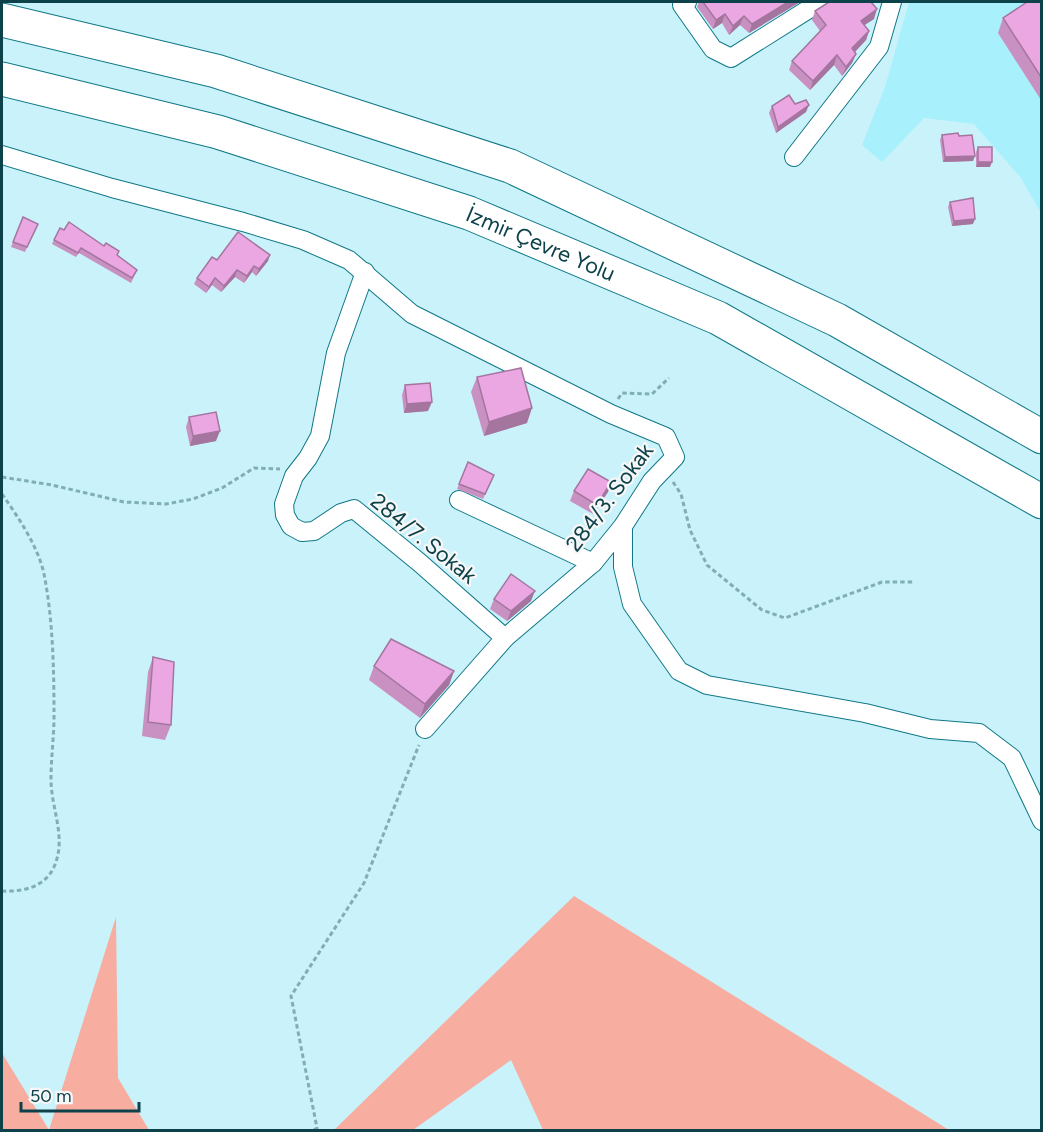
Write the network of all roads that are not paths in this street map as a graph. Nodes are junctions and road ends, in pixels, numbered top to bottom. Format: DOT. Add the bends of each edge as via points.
graph roads {
  1 [pos="820,2"];
  2 [pos="892,2"];
  3 [pos="684,3"];
  4 [pos="2,20"];
  5 [pos="2,79"];
  6 [pos="2,155"];
  7 [pos="794,157"];
  8 [pos="365,272"];
  9 [pos="1041,437"];
  10 [pos="459,500"];
  11 [pos="1041,502"];
  12 [pos="623,526"];
  13 [pos="593,563"];
  14 [pos="505,638"];
  15 [pos="425,729"];
  16 [pos="1041,820"];
  1 -- 3 [label="street" via="731,58 713,49"];
  2 -- 7 [label="street" via="879,47"];
  4 -- 9 [label="highway" via="216,71 510,166 837,320"];
  5 -- 11 [label="highway, İzmir Çevre Yolu" via="218,132 469,213 718,318"];
  6 -- 8 [label="street" via="303,240 349,260"];
  8 -- 12 [label="street, 284/3. Sokak" via="412,315 611,414 666,437 675,457 652,481"];
  8 -- 14 [label="street, 284/7. Sokak" via="336,353 320,436 294,476 284,504 285,515 291,526 302,532 314,531 354,509"];
  10 -- 13 [label="street"];
  12 -- 13 [label="street, 284/3. Sokak"];
  12 -- 16 [label="street" via="623,567 633,604 679,671 707,685 865,713 930,729 979,733 1012,758"];
  13 -- 14 [label="street, 284/3. Sokak"];
  14 -- 15 [label="street, 284/3. Sokak"];
}
